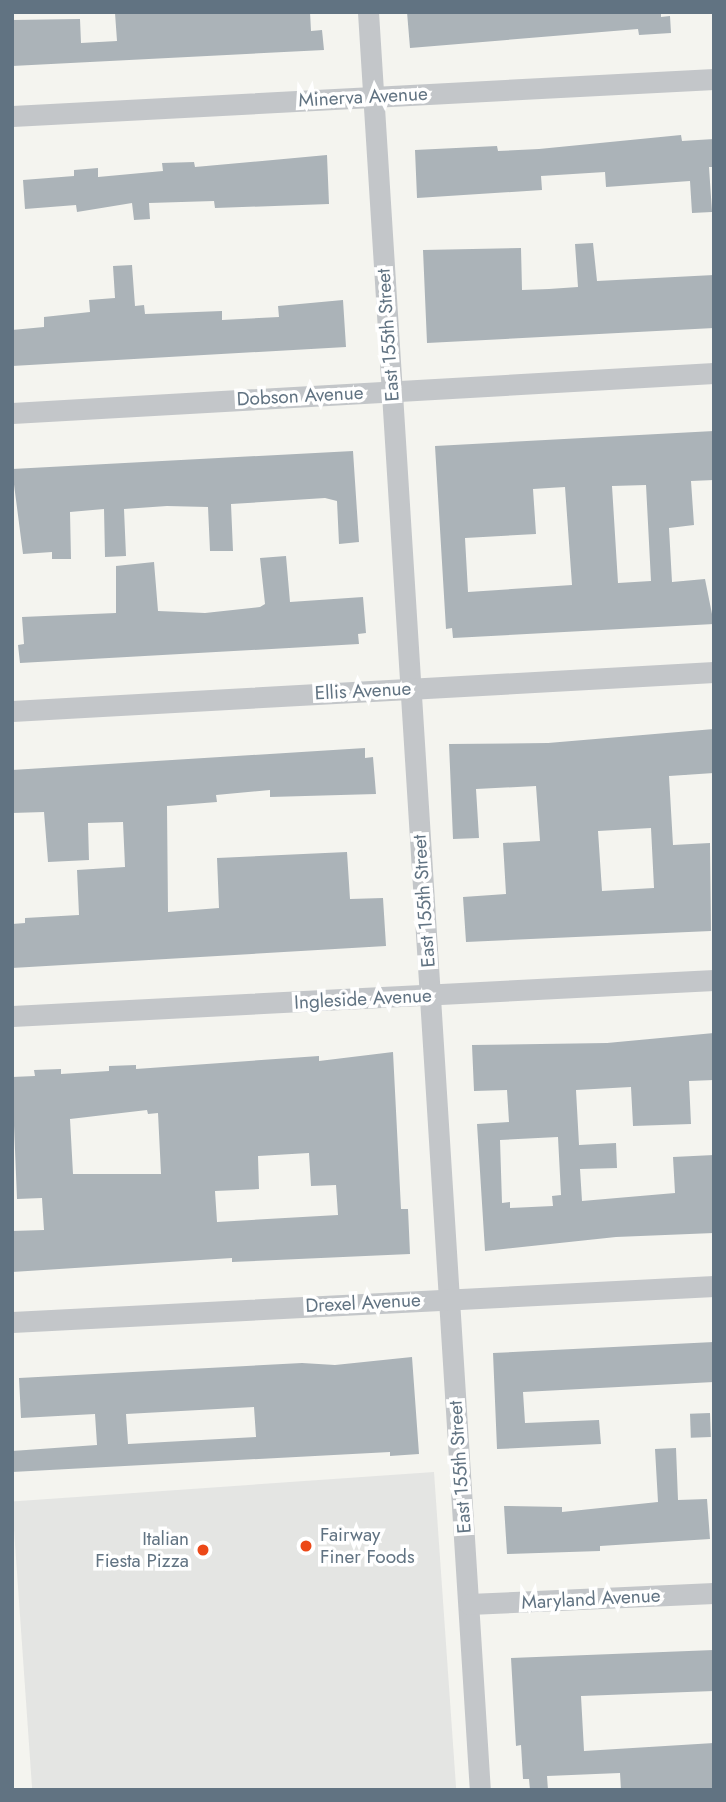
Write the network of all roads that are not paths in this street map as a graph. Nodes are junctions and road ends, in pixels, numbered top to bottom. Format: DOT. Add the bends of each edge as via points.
graph roads {
  1 [pos="368,12"];
  2 [pos="714,79"];
  3 [pos="373,96"];
  4 [pos="12,116"];
  5 [pos="714,373"];
  6 [pos="392,391"];
  7 [pos="12,413"];
  8 [pos="714,672"];
  9 [pos="411,689"];
  10 [pos="12,711"];
  11 [pos="714,980"];
  12 [pos="430,995"];
  13 [pos="12,1016"];
  14 [pos="714,1286"];
  15 [pos="449,1298"];
  16 [pos="12,1322"];
  17 [pos="714,1593"];
  18 [pos="469,1604"];
  19 [pos="480,1790"];
  1 -- 3 [label="street, East 155th Street"];
  2 -- 3 [label="street, Minerva Avenue"];
  3 -- 4 [label="street, Minerva Avenue"];
  3 -- 6 [label="street, East 155th Street"];
  5 -- 6 [label="street, Dobson Avenue"];
  6 -- 7 [label="street, Dobson Avenue"];
  6 -- 9 [label="street, East 155th Street"];
  8 -- 9 [label="street, Ellis Avenue"];
  9 -- 10 [label="street, Ellis Avenue"];
  9 -- 12 [label="street, East 155th Street"];
  11 -- 12 [label="street, Ingleside Avenue"];
  12 -- 13 [label="street, Ingleside Avenue"];
  12 -- 15 [label="street, East 155th Street"];
  14 -- 15 [label="street, Drexel Avenue"];
  15 -- 16 [label="street, Drexel Avenue"];
  15 -- 18 [label="street, East 155th Street"];
  17 -- 18 [label="street, Maryland Avenue"];
  18 -- 19 [label="street, East 155th Street"];
}
